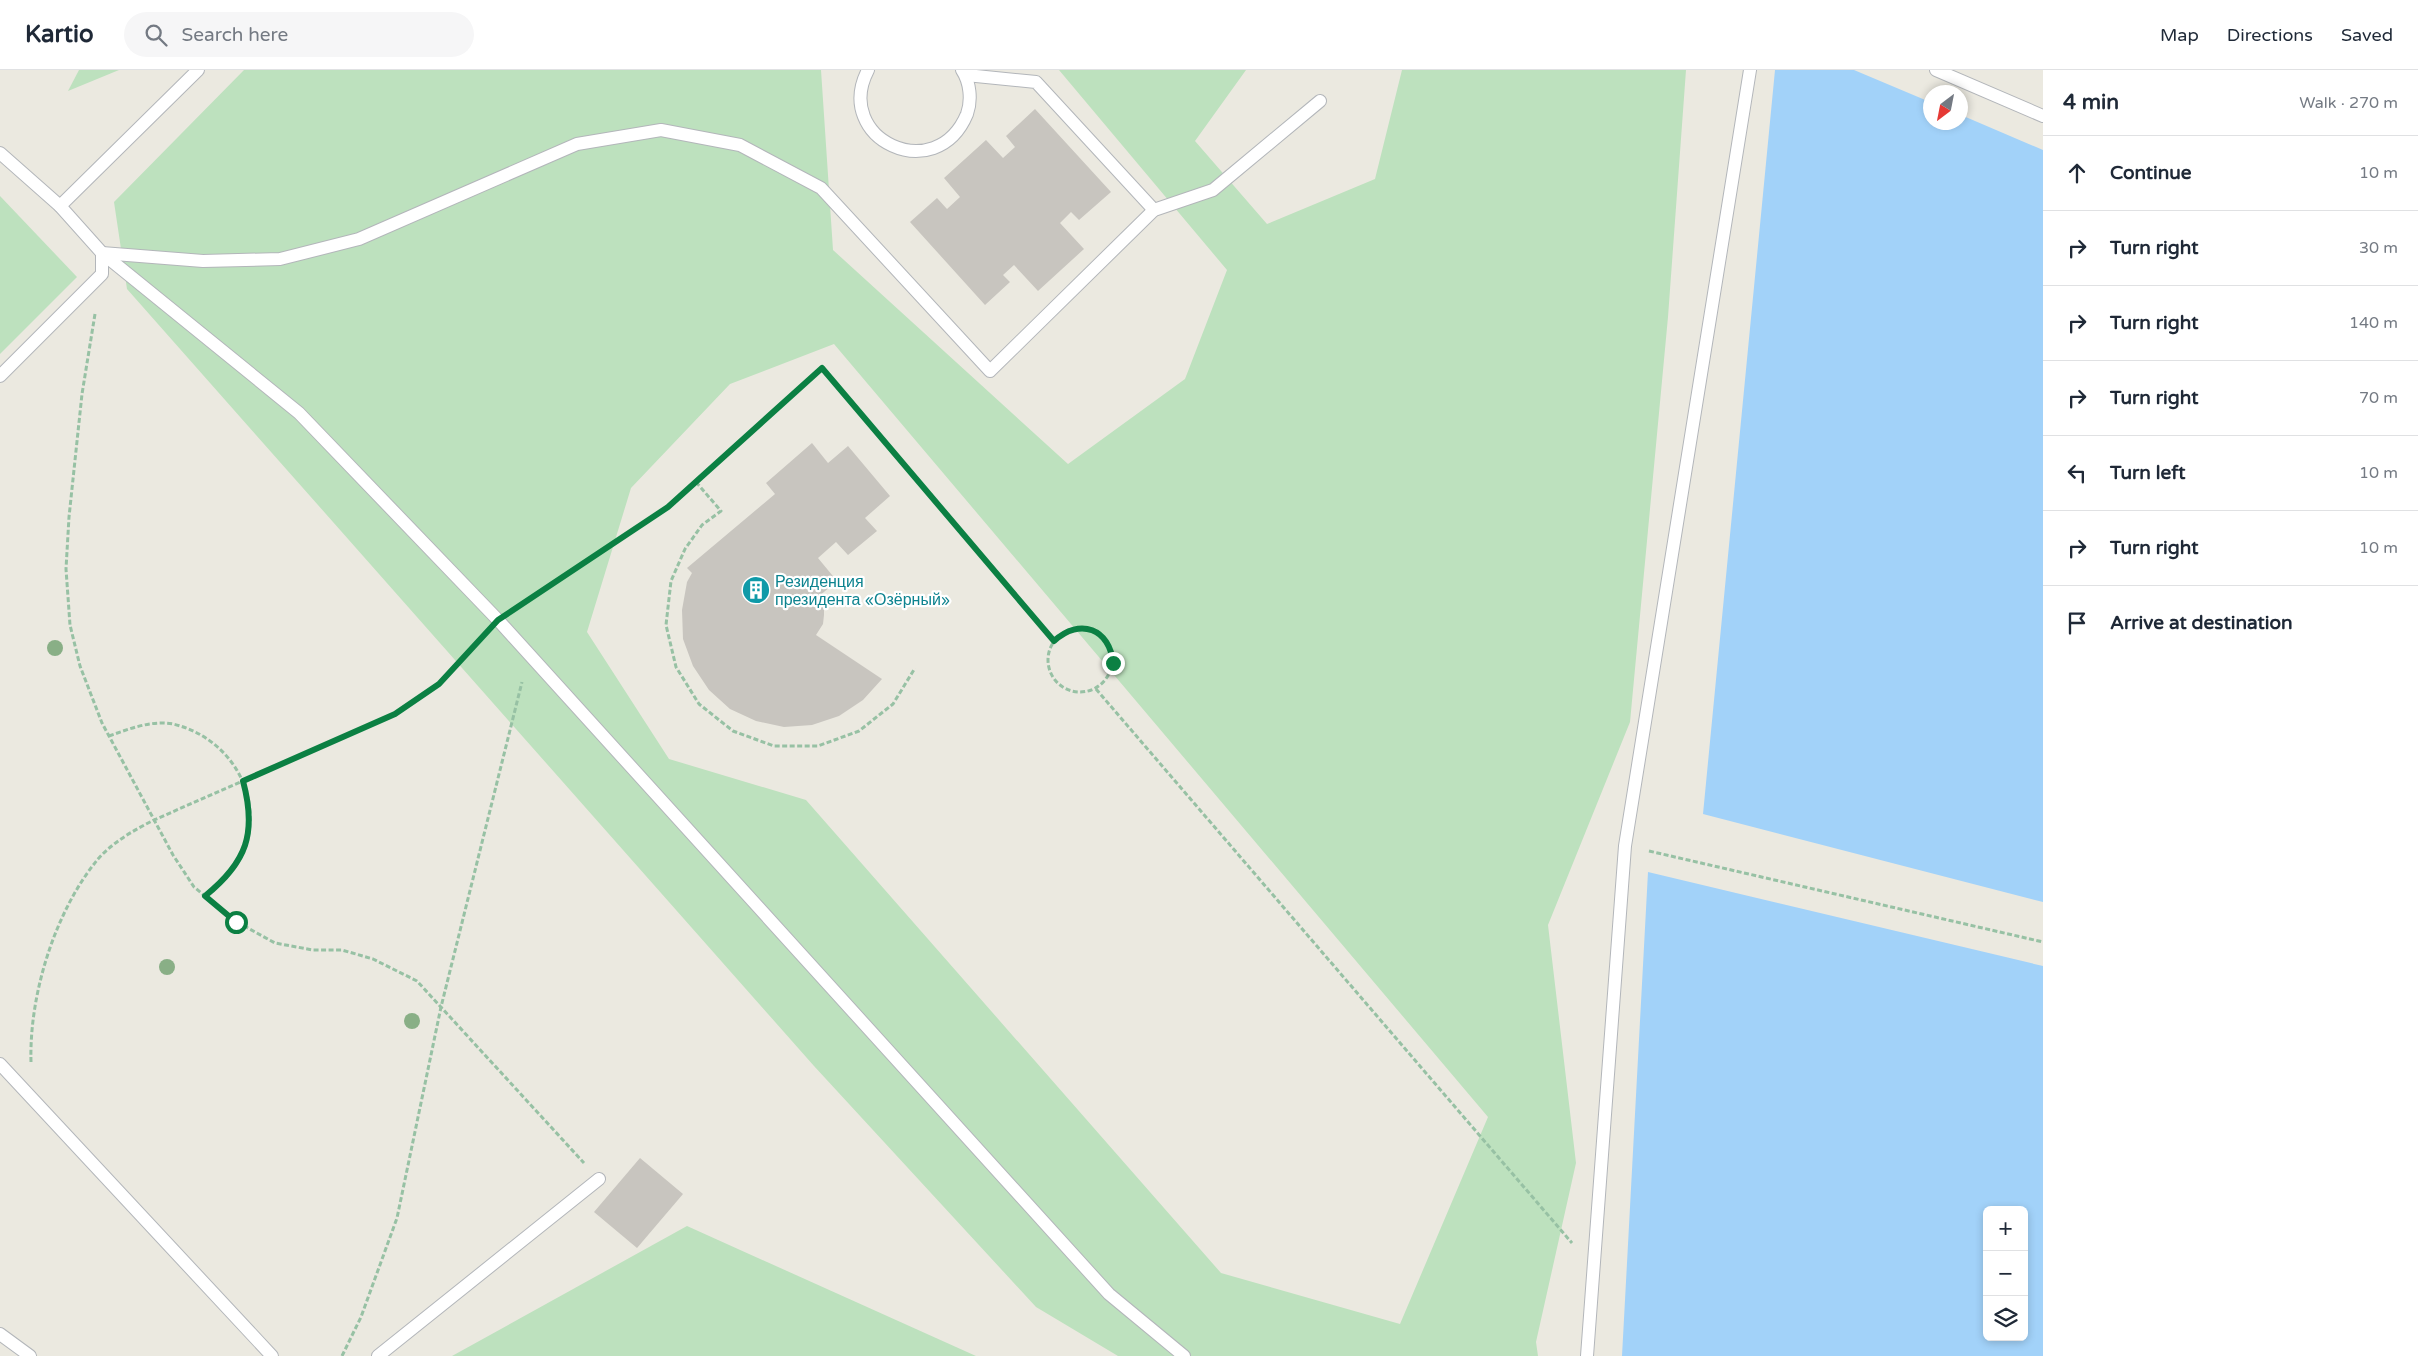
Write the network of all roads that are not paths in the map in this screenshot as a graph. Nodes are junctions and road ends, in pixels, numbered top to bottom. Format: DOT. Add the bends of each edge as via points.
graph roads {
  1 [pos="198,70"];
  2 [pos="868,70"];
  3 [pos="1750,70"];
  4 [pos="1936,70"];
  5 [pos="964,72"];
  6 [pos="1320,101"];
  7 [pos="2043,116"];
  8 [pos="0,153"];
  9 [pos="60,206"];
  10 [pos="1154,210"];
  11 [pos="102,253"];
  12 [pos="0,376"];
  13 [pos="0,1064"];
  14 [pos="599,1179"];
  15 [pos="0,1334"];
  16 [pos="30,1356"];
  17 [pos="272,1356"];
  18 [pos="378,1356"];
  19 [pos="1184,1356"];
  20 [pos="1587,1356"];
  1 -- 9 [label="lane"];
  2 -- 5 [label="lane" via="862,80 860,99 864,117 874,133 887,144 920,152 952,138 962,125 969,109 970,92"];
  3 -- 20 [label="lane" via="1625,846"];
  4 -- 7 [label="lane"];
  5 -- 10 [label="lane" via="1036,82"];
  6 -- 10 [label="lane" via="1213,190"];
  8 -- 9 [label="lane"];
  9 -- 11 [label="lane"];
  10 -- 11 [label="lane" via="990,371 821,188 740,145 661,130 577,144 359,239 280,259 203,261"];
  11 -- 12 [label="lane" via="102,274"];
  11 -- 19 [label="lane" via="299,412 498,620 1109,1294"];
  13 -- 17 [label="lane"];
  14 -- 18 [label="lane"];
  15 -- 16 [label="lane"];
}
